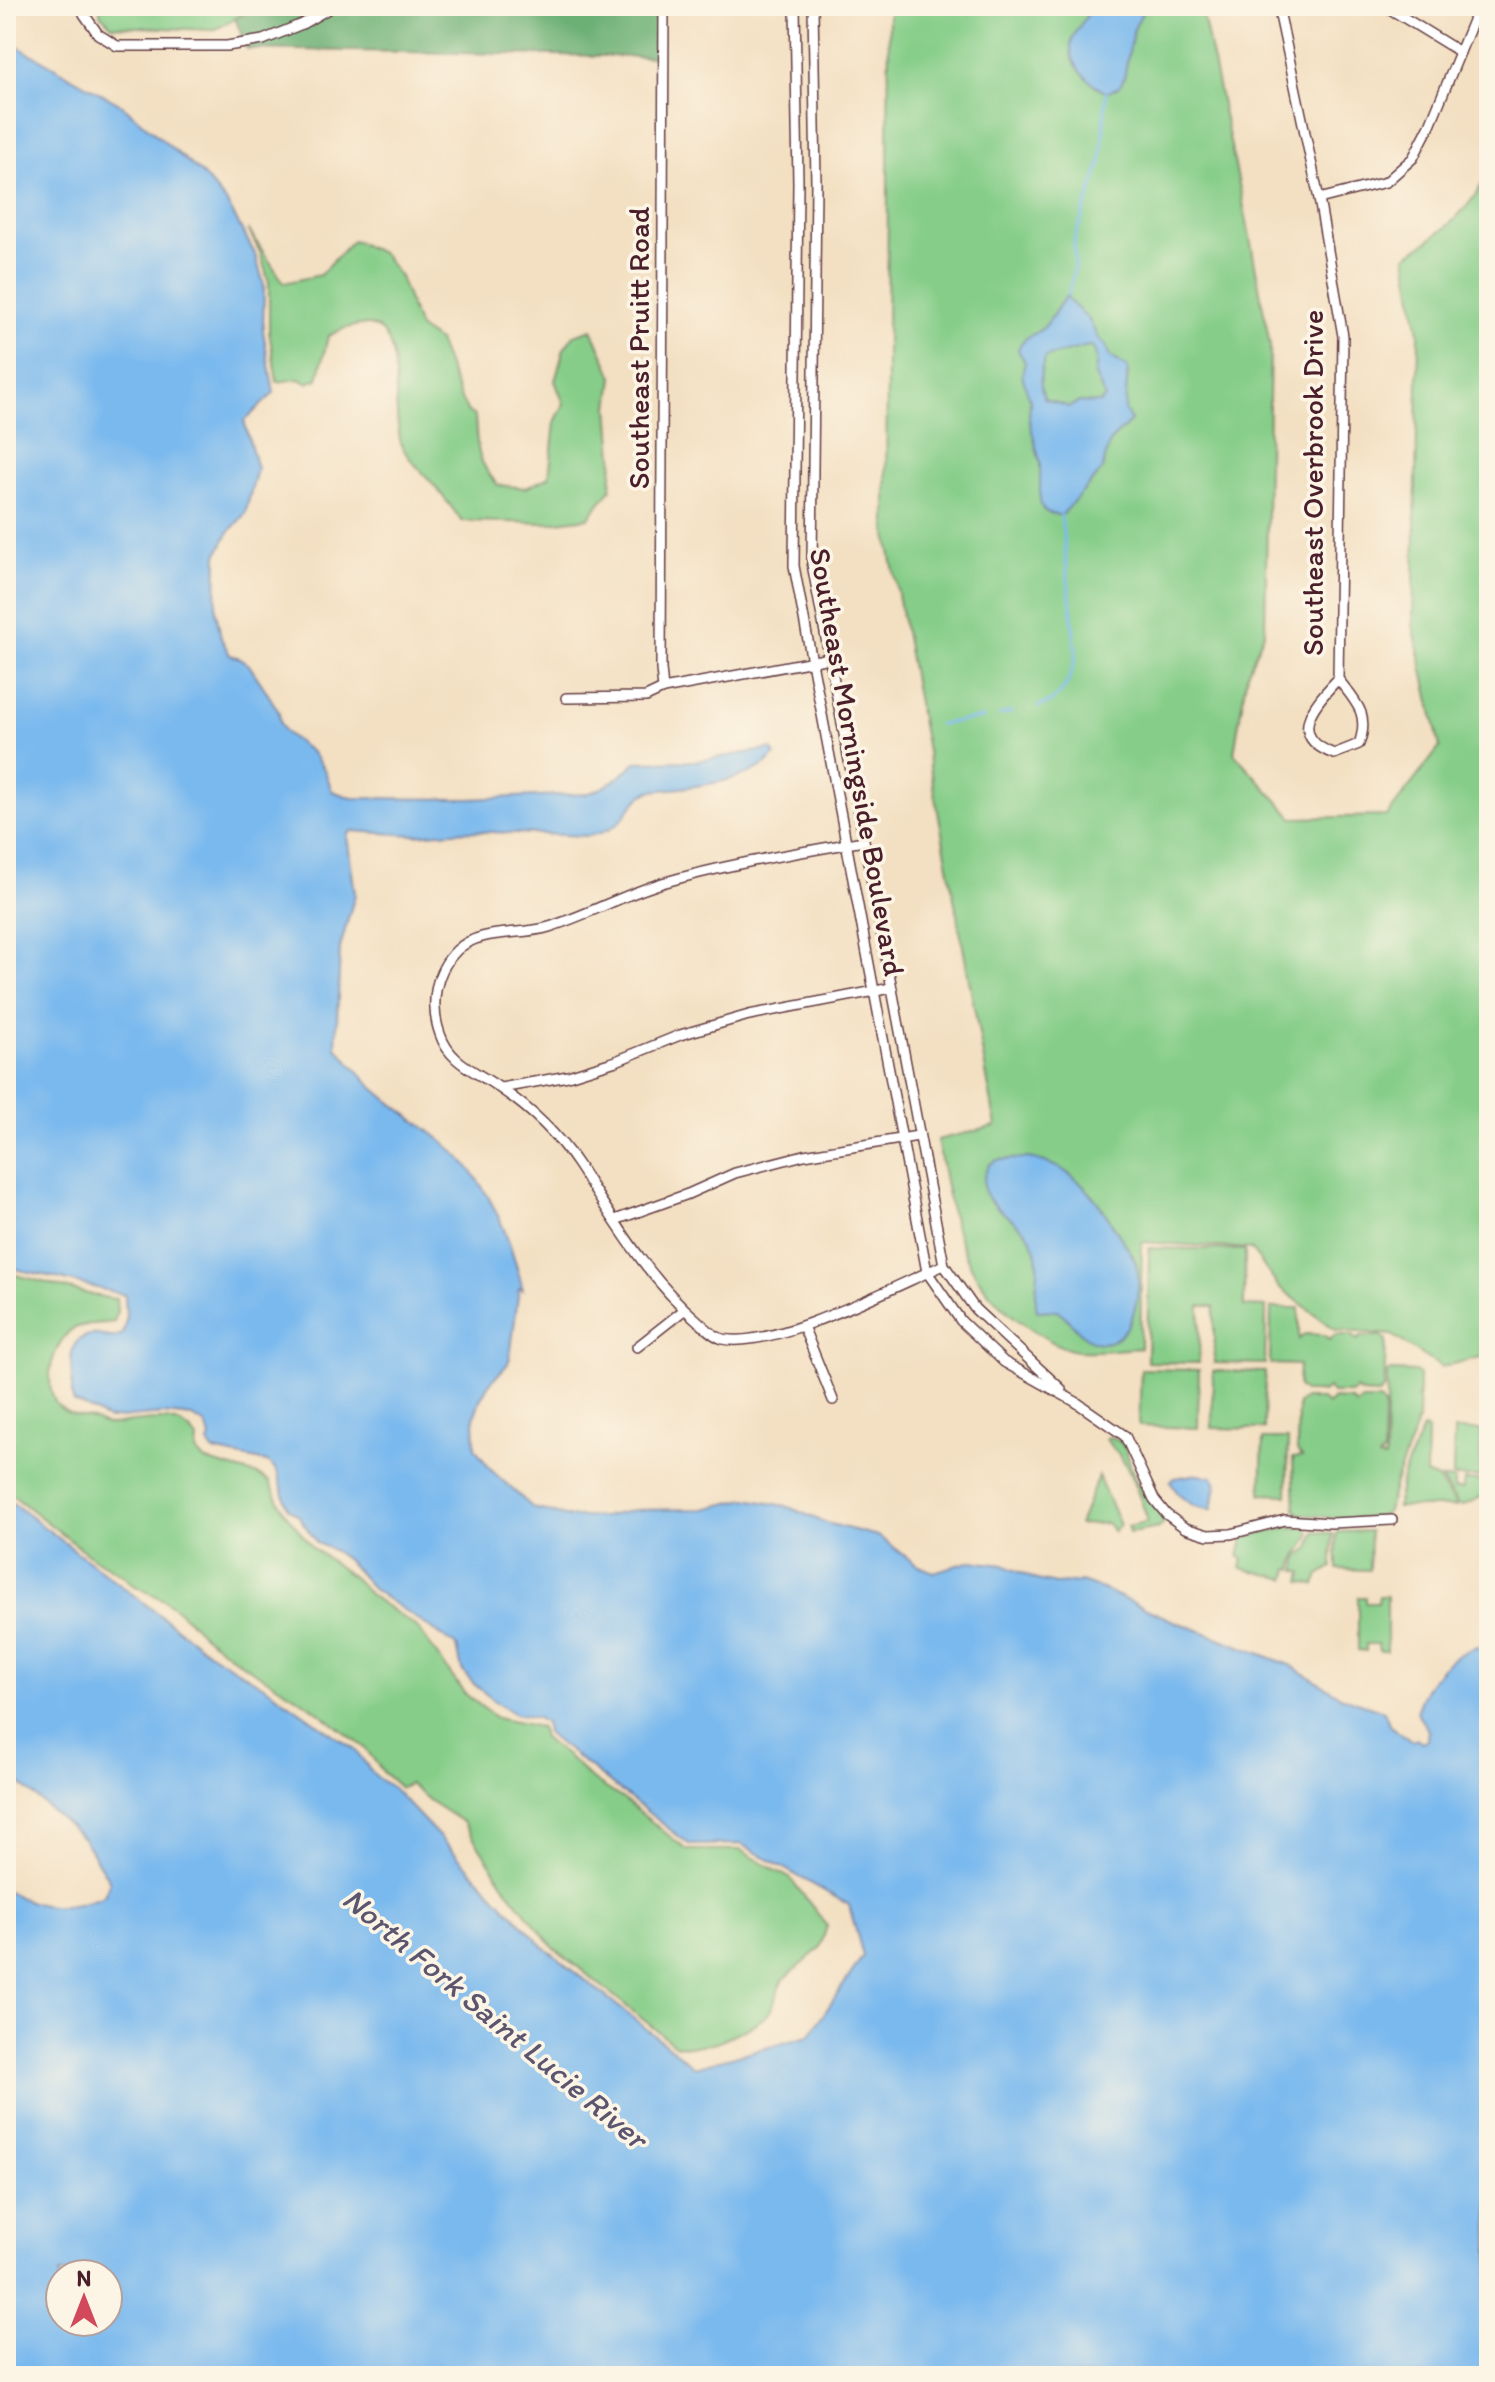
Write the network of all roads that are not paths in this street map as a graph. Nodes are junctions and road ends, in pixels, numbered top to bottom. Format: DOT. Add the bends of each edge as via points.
graph roads {
  1 [pos="82,6"];
  2 [pos="333,6"];
  3 [pos="664,6"];
  4 [pos="795,6"];
  5 [pos="813,6"];
  6 [pos="1278,6"];
  7 [pos="1385,6"];
  8 [pos="1479,6"];
  9 [pos="1460,52"];
  10 [pos="797,163"];
  11 [pos="816,163"];
  12 [pos="1319,199"];
  13 [pos="796,329"];
  14 [pos="814,329"];
  15 [pos="794,493"];
  16 [pos="812,494"];
  17 [pos="830,658"];
  18 [pos="812,661"];
  19 [pos="1338,679"];
  20 [pos="663,689"];
  21 [pos="566,698"];
  22 [pos="863,841"];
  23 [pos="845,844"];
  24 [pos="891,988"];
  25 [pos="873,991"];
  26 [pos="501,1088"];
  27 [pos="918,1136"];
  28 [pos="900,1139"];
  29 [pos="615,1220"];
  30 [pos="944,1265"];
  31 [pos="927,1272"];
  32 [pos="684,1310"];
  33 [pos="803,1326"];
  34 [pos="637,1347"];
  35 [pos="833,1400"];
  36 [pos="1076,1402"];
  37 [pos="1392,1520"];
  1 -- 2 [label="street" via="98,34 117,46 227,46 263,40"];
  3 -- 20 [label="street, Southeast Pruitt Road"];
  4 -- 10 [label="street, Southeast Morningside Boulevard"];
  5 -- 11 [label="street, Southeast Morningside Boulevard"];
  6 -- 12 [label="street, Southeast Overbrook Drive"];
  7 -- 9 [label="street"];
  8 -- 9 [label="street"];
  9 -- 12 [label="street" via="1430,125 1401,171 1386,182"];
  10 -- 11 [label="street"];
  10 -- 13 [label="street, Southeast Morningside Boulevard"];
  11 -- 14 [label="street, Southeast Morningside Boulevard"];
  12 -- 19 [label="street, Southeast Overbrook Drive" via="1343,336"];
  13 -- 14 [label="street"];
  13 -- 15 [label="street, Southeast Morningside Boulevard"];
  14 -- 16 [label="street, Southeast Morningside Boulevard"];
  15 -- 16 [label="street"];
  15 -- 18 [label="street, Southeast Morningside Boulevard" via="794,566"];
  16 -- 17 [label="street, Southeast Morningside Boulevard" via="812,564"];
  17 -- 18 [label="street"];
  17 -- 22 [label="street, Southeast Morningside Boulevard"];
  18 -- 20 [label="street"];
  18 -- 23 [label="street, Southeast Morningside Boulevard"];
  19 -- 19 [label="street, Southeast Overbrook Drive" via="1312,707 1308,722 1310,739 1334,754 1359,744 1365,728 1362,711"];
  20 -- 21 [label="street" via="646,697"];
  22 -- 23 [label="street"];
  22 -- 24 [label="street, Southeast Morningside Boulevard"];
  23 -- 25 [label="street, Southeast Morningside Boulevard"];
  23 -- 26 [label="street" via="660,884 546,928 482,937 458,949 439,975 434,1006 440,1035 452,1058"];
  24 -- 25 [label="street"];
  24 -- 27 [label="street, Southeast Morningside Boulevard"];
  25 -- 26 [label="street" via="749,1015 568,1076"];
  25 -- 28 [label="street, Southeast Morningside Boulevard"];
  26 -- 29 [label="street" via="542,1121"];
  27 -- 28 [label="street"];
  27 -- 30 [label="street, Southeast Morningside Boulevard"];
  28 -- 29 [label="street" via="735,1173"];
  28 -- 31 [label="street, Southeast Morningside Boulevard"];
  29 -- 32 [label="street"];
  30 -- 31 [label="street"];
  30 -- 36 [label="street, Southeast Morningside Boulevard" via="975,1309"];
  31 -- 33 [label="street"];
  31 -- 36 [label="street, Southeast Morningside Boulevard" via="961,1321 1004,1362"];
  32 -- 33 [label="street" via="718,1339 733,1341"];
  32 -- 34 [label="street"];
  33 -- 35 [label="street"];
  36 -- 37 [label="street, Southeast Morningside Boulevard" via="1125,1436 1154,1499 1185,1528 1208,1535 1285,1520"];
}
